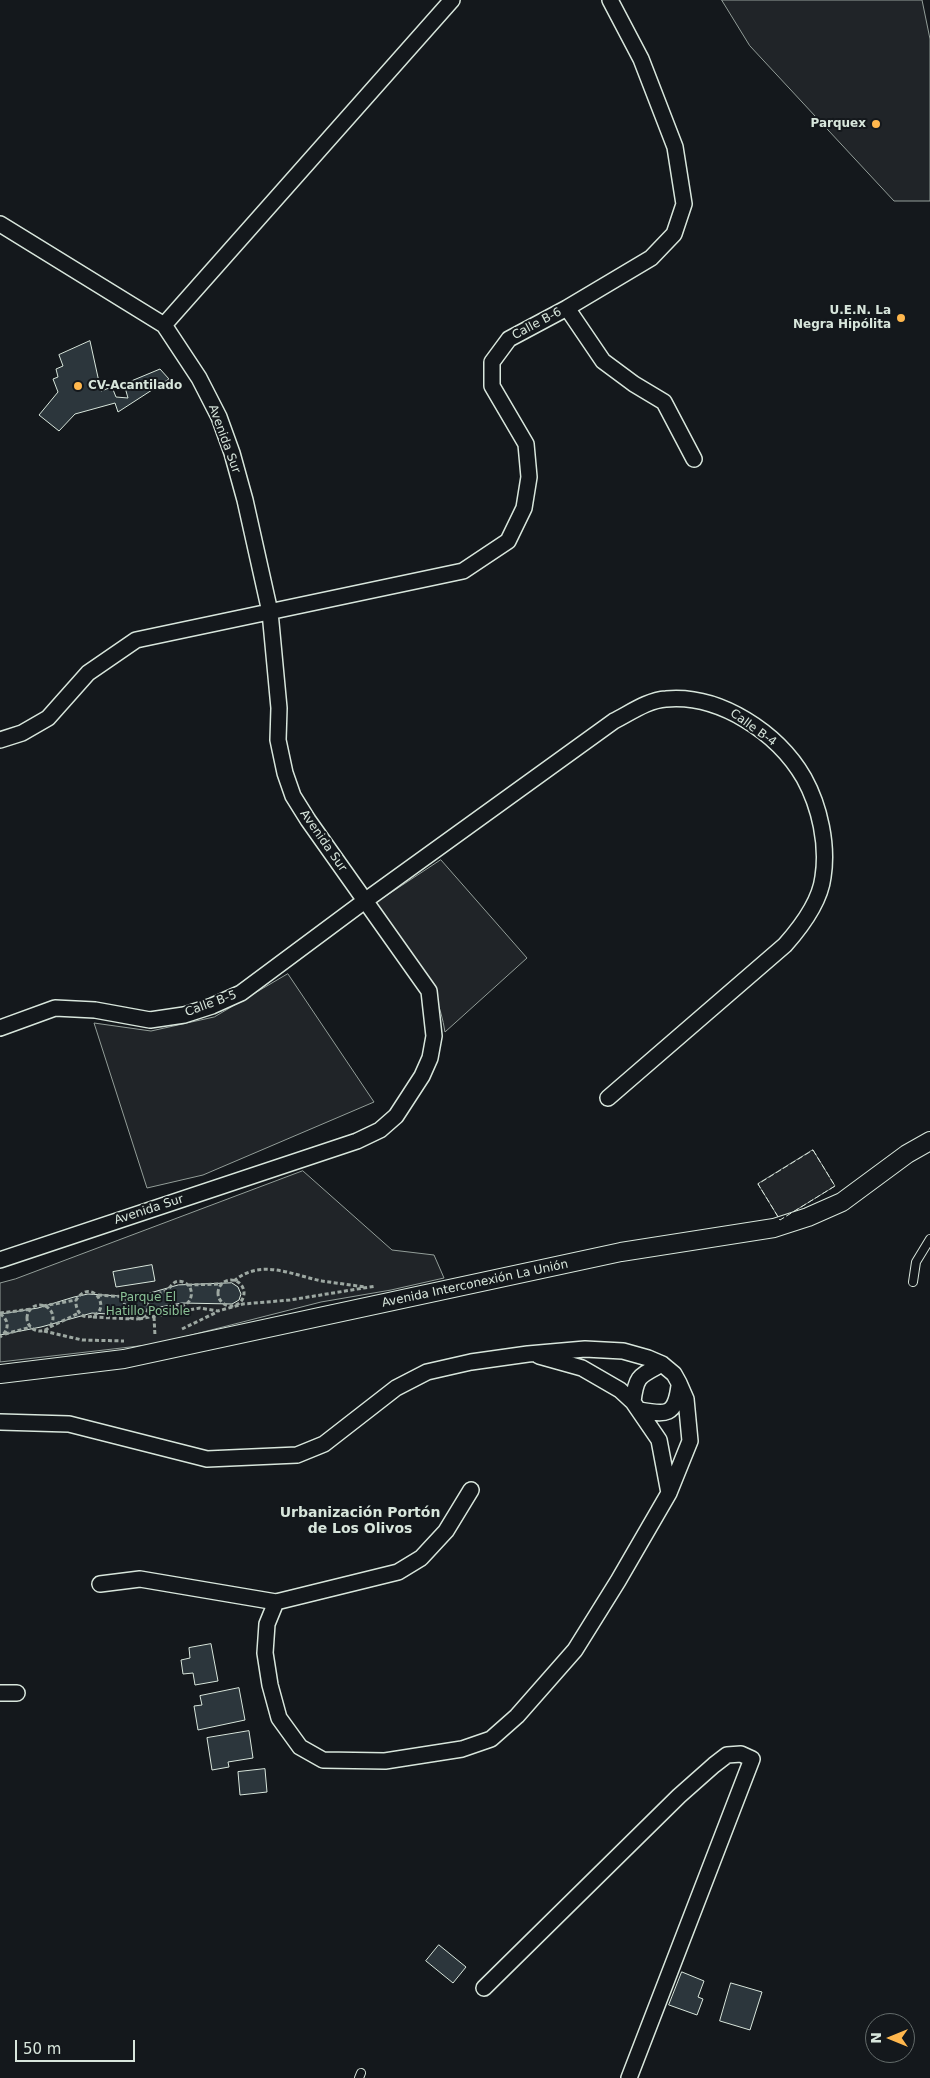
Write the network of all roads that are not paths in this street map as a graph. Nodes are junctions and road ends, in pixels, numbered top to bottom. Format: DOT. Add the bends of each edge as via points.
graph roads {
  1 [pos="452,0"];
  2 [pos="610,0"];
  3 [pos="0,224"];
  4 [pos="568,308"];
  5 [pos="164,325"];
  6 [pos="694,459"];
  7 [pos="270,612"];
  8 [pos="0,740"];
  9 [pos="366,900"];
  10 [pos="0,1028"];
  11 [pos="608,1098"];
  12 [pos="930,1140"];
  13 [pos="930,1239"];
  14 [pos="0,1260"];
  15 [pos="913,1282"];
  16 [pos="528,1354"];
  17 [pos="662,1364"];
  18 [pos="0,1374"];
  19 [pos="679,1383"];
  20 [pos="636,1406"];
  21 [pos="0,1422"];
  22 [pos="471,1490"];
  23 [pos="669,1493"];
  24 [pos="100,1584"];
  25 [pos="276,1602"];
  26 [pos="0,1693"];
  27 [pos="16,1693"];
  28 [pos="484,1988"];
  29 [pos="628,2078"];
  1 -- 5 [label="street"];
  2 -- 4 [label="street, Calle B-6" via="640,59 675,147 684,204 674,234 651,258"];
  3 -- 5 [label="street, Avenida Sur"];
  4 -- 6 [label="street" via="603,361 664,402"];
  4 -- 7 [label="street, Calle B-6" via="509,339 492,362 492,386 526,444 529,477 524,508 508,541 463,571"];
  5 -- 7 [label="street, Avenida Sur" via="199,378 219,417 245,500"];
  7 -- 8 [label="street" via="136,640 88,673 48,718 22,733"];
  7 -- 9 [label="street, Avenida Sur" via="279,708 278,740 285,773 308,820"];
  9 -- 10 [label="street, Calle B-5" via="241,993 212,1006 184,1015 150,1020 95,1010 55,1008"];
  9 -- 11 [label="street, Calle B-4" via="614,721 640,707 665,699 697,700 724,707 771,739 804,778 822,827 823,879 815,901 801,928 785,946"];
  9 -- 14 [label="street, Avenida Sur" via="429,992 433,1015 430,1058 396,1116 380,1130 357,1141"];
  12 -- 18 [label="street, Avenida Interconexión La Unión" via="842,1202 774,1228 621,1252 124,1359"];
  13 -- 15 [label="lane" via="916,1262"];
  16 -- 17 [label="street" via="585,1349 623,1351"];
  16 -- 20 [label="street" via="582,1368 620,1390"];
  16 -- 21 [label="street" via="427,1372 396,1388 324,1444 297,1455 207,1459 69,1424"];
  17 -- 19 [label="street"];
  17 -- 20 [label="street" via="643,1374 635,1384"];
  19 -- 20 [label="street" via="676,1403 668,1411 660,1414"];
  19 -- 23 [label="street" via="686,1399 690,1441"];
  20 -- 23 [label="street" via="659,1440"];
  22 -- 25 [label="street" via="446,1531 421,1558 398,1572"];
  23 -- 25 [label="street" via="575,1650 491,1739 462,1749 385,1761 323,1760 300,1747 279,1718 270,1685 265,1653 267,1624"];
  24 -- 25 [label="street" via="140,1579"];
  26 -- 27 [label="street"];
  28 -- 29 [label="street" via="714,1764 727,1755 741,1754 752,1759"];
}
